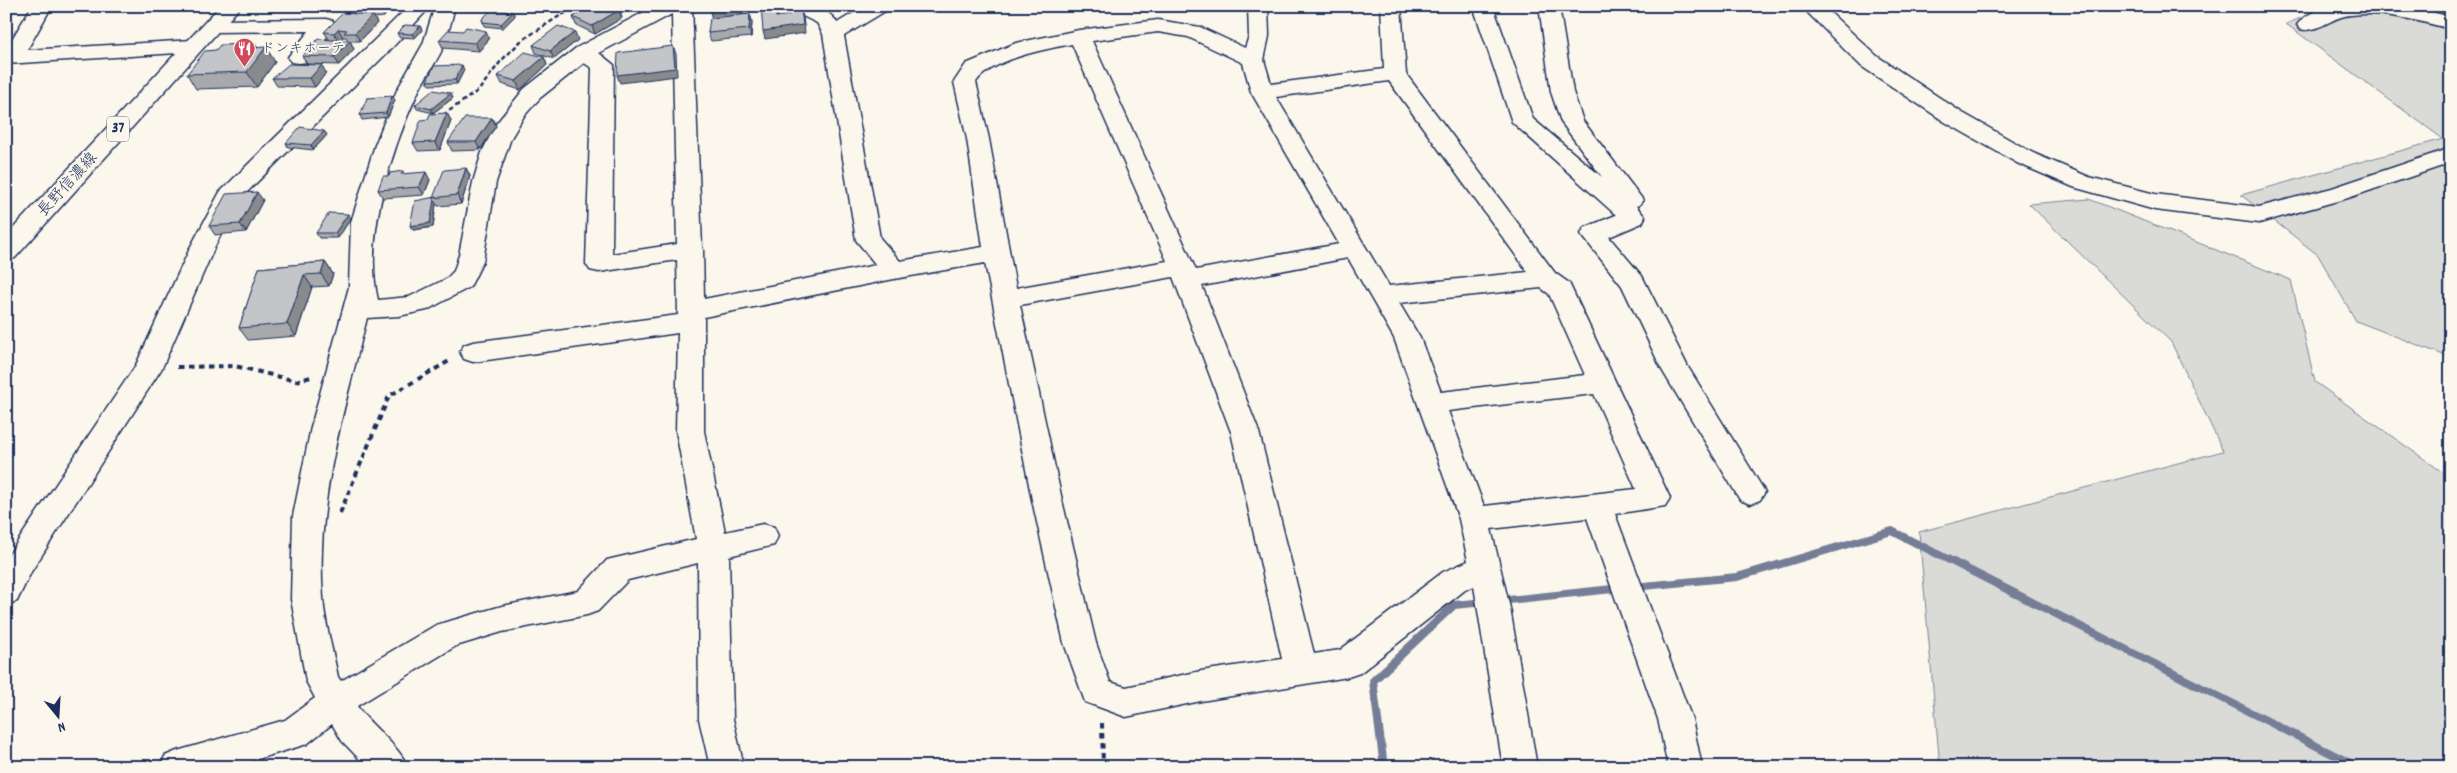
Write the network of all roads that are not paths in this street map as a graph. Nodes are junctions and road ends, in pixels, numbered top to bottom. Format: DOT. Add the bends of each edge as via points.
graph roads {
  1 [pos="42,6"];
  2 [pos="231,6"];
  3 [pos="421,6"];
  4 [pos="445,6"];
  5 [pos="673,6"];
  6 [pos="682,6"];
  7 [pos="797,6"];
  8 [pos="880,6"];
  9 [pos="1258,6"];
  10 [pos="1391,6"];
  11 [pos="1483,6"];
  12 [pos="1549,6"];
  13 [pos="1811,6"];
  14 [pos="1157,16"];
  15 [pos="2451,23"];
  16 [pos="2307,25"];
  17 [pos="213,26"];
  18 [pos="833,34"];
  19 [pos="1079,36"];
  20 [pos="193,46"];
  21 [pos="584,53"];
  22 [pos="10,57"];
  23 [pos="300,57"];
  24 [pos="1253,60"];
  25 [pos="1395,74"];
  26 [pos="1262,92"];
  27 [pos="2451,155"];
  28 [pos="1633,217"];
  29 [pos="1354,249"];
  30 [pos="691,250"];
  31 [pos="6,252"];
  32 [pos="996,253"];
  33 [pos="894,270"];
  34 [pos="1184,273"];
  35 [pos="1546,279"];
  36 [pos="362,287"];
  37 [pos="1382,296"];
  38 [pos="1007,298"];
  39 [pos="691,317"];
  40 [pos="473,352"];
  41 [pos="1602,383"];
  42 [pos="1432,403"];
  43 [pos="1750,492"];
  44 [pos="1597,505"];
  45 [pos="1474,519"];
  46 [pos="763,536"];
  47 [pos="713,546"];
  48 [pos="1484,568"];
  49 [pos="11,572"];
  50 [pos="1301,670"];
  51 [pos="335,702"];
  52 [pos="176,767"];
  53 [pos="391,767"];
  54 [pos="727,767"];
  55 [pos="1520,767"];
  56 [pos="1686,767"];
  1 -- 22 [label="street"];
  2 -- 17 [label="street, 長野信濃線 / 37"];
  3 -- 49 [label="street" via="228,197 148,368"];
  4 -- 36 [label="street" via="434,44 408,90 386,145 363,222"];
  5 -- 21 [label="street"];
  6 -- 30 [label="street"];
  7 -- 18 [label="street" via="825,19"];
  8 -- 18 [label="street"];
  9 -- 24 [label="street" via="1259,36"];
  10 -- 25 [label="street"];
  11 -- 28 [label="street" via="1523,122"];
  12 -- 28 [label="street" via="1562,92 1572,122 1642,214"];
  13 -- 27 [label="street" via="1868,61 1953,118 2025,158 2081,182 2155,202 2259,215 2340,193"];
  14 -- 19 [label="street"];
  14 -- 24 [label="street"];
  15 -- 16 [label="street" via="2420,14 2372,8 2334,11"];
  17 -- 20 [label="street, 長野信濃線 / 37"];
  17 -- 23 [label="street" via="326,25"];
  18 -- 33 [label="street" via="868,240"];
  19 -- 32 [label="street" via="1024,46 974,69 965,82"];
  19 -- 34 [label="street"];
  20 -- 22 [label="street"];
  20 -- 31 [label="street, 長野信濃線 / 37"];
  21 -- 30 [label="street" via="603,65 599,264"];
  21 -- 36 [label="street" via="549,76 515,112 492,152 471,259 462,280 427,301 395,309 367,309"];
  24 -- 26 [label="street"];
  25 -- 26 [label="street"];
  25 -- 35 [label="street"];
  26 -- 29 [label="street"];
  28 -- 43 [label="street" via="1593,234 1633,282 1676,370"];
  29 -- 34 [label="street"];
  29 -- 37 [label="street"];
  30 -- 39 [label="street"];
  32 -- 33 [label="street"];
  32 -- 38 [label="street"];
  33 -- 39 [label="street"];
  34 -- 38 [label="street"];
  34 -- 50 [label="street" via="1245,432"];
  35 -- 37 [label="street"];
  35 -- 41 [label="street" via="1560,289"];
  36 -- 51 [label="street" via="325,427 308,516 308,599 322,681"];
  37 -- 42 [label="street" via="1407,338"];
  38 -- 50 [label="street" via="1047,500 1080,644 1097,692 1126,702"];
  39 -- 40 [label="street"];
  39 -- 47 [label="street" via="690,431"];
  41 -- 42 [label="street"];
  41 -- 44 [label="street" via="1655,498"];
  42 -- 45 [label="street"];
  44 -- 45 [label="street"];
  44 -- 56 [label="street" via="1675,719"];
  45 -- 48 [label="street"];
  46 -- 47 [label="street"];
  47 -- 51 [label="street" via="618,569 586,602 502,618 447,635"];
  47 -- 54 [label="street" via="716,719"];
  48 -- 50 [label="street" via="1454,582 1348,663"];
  48 -- 55 [label="street" via="1494,608"];
  51 -- 52 [label="street" via="295,733"];
  51 -- 53 [label="street" via="354,730"];
}
